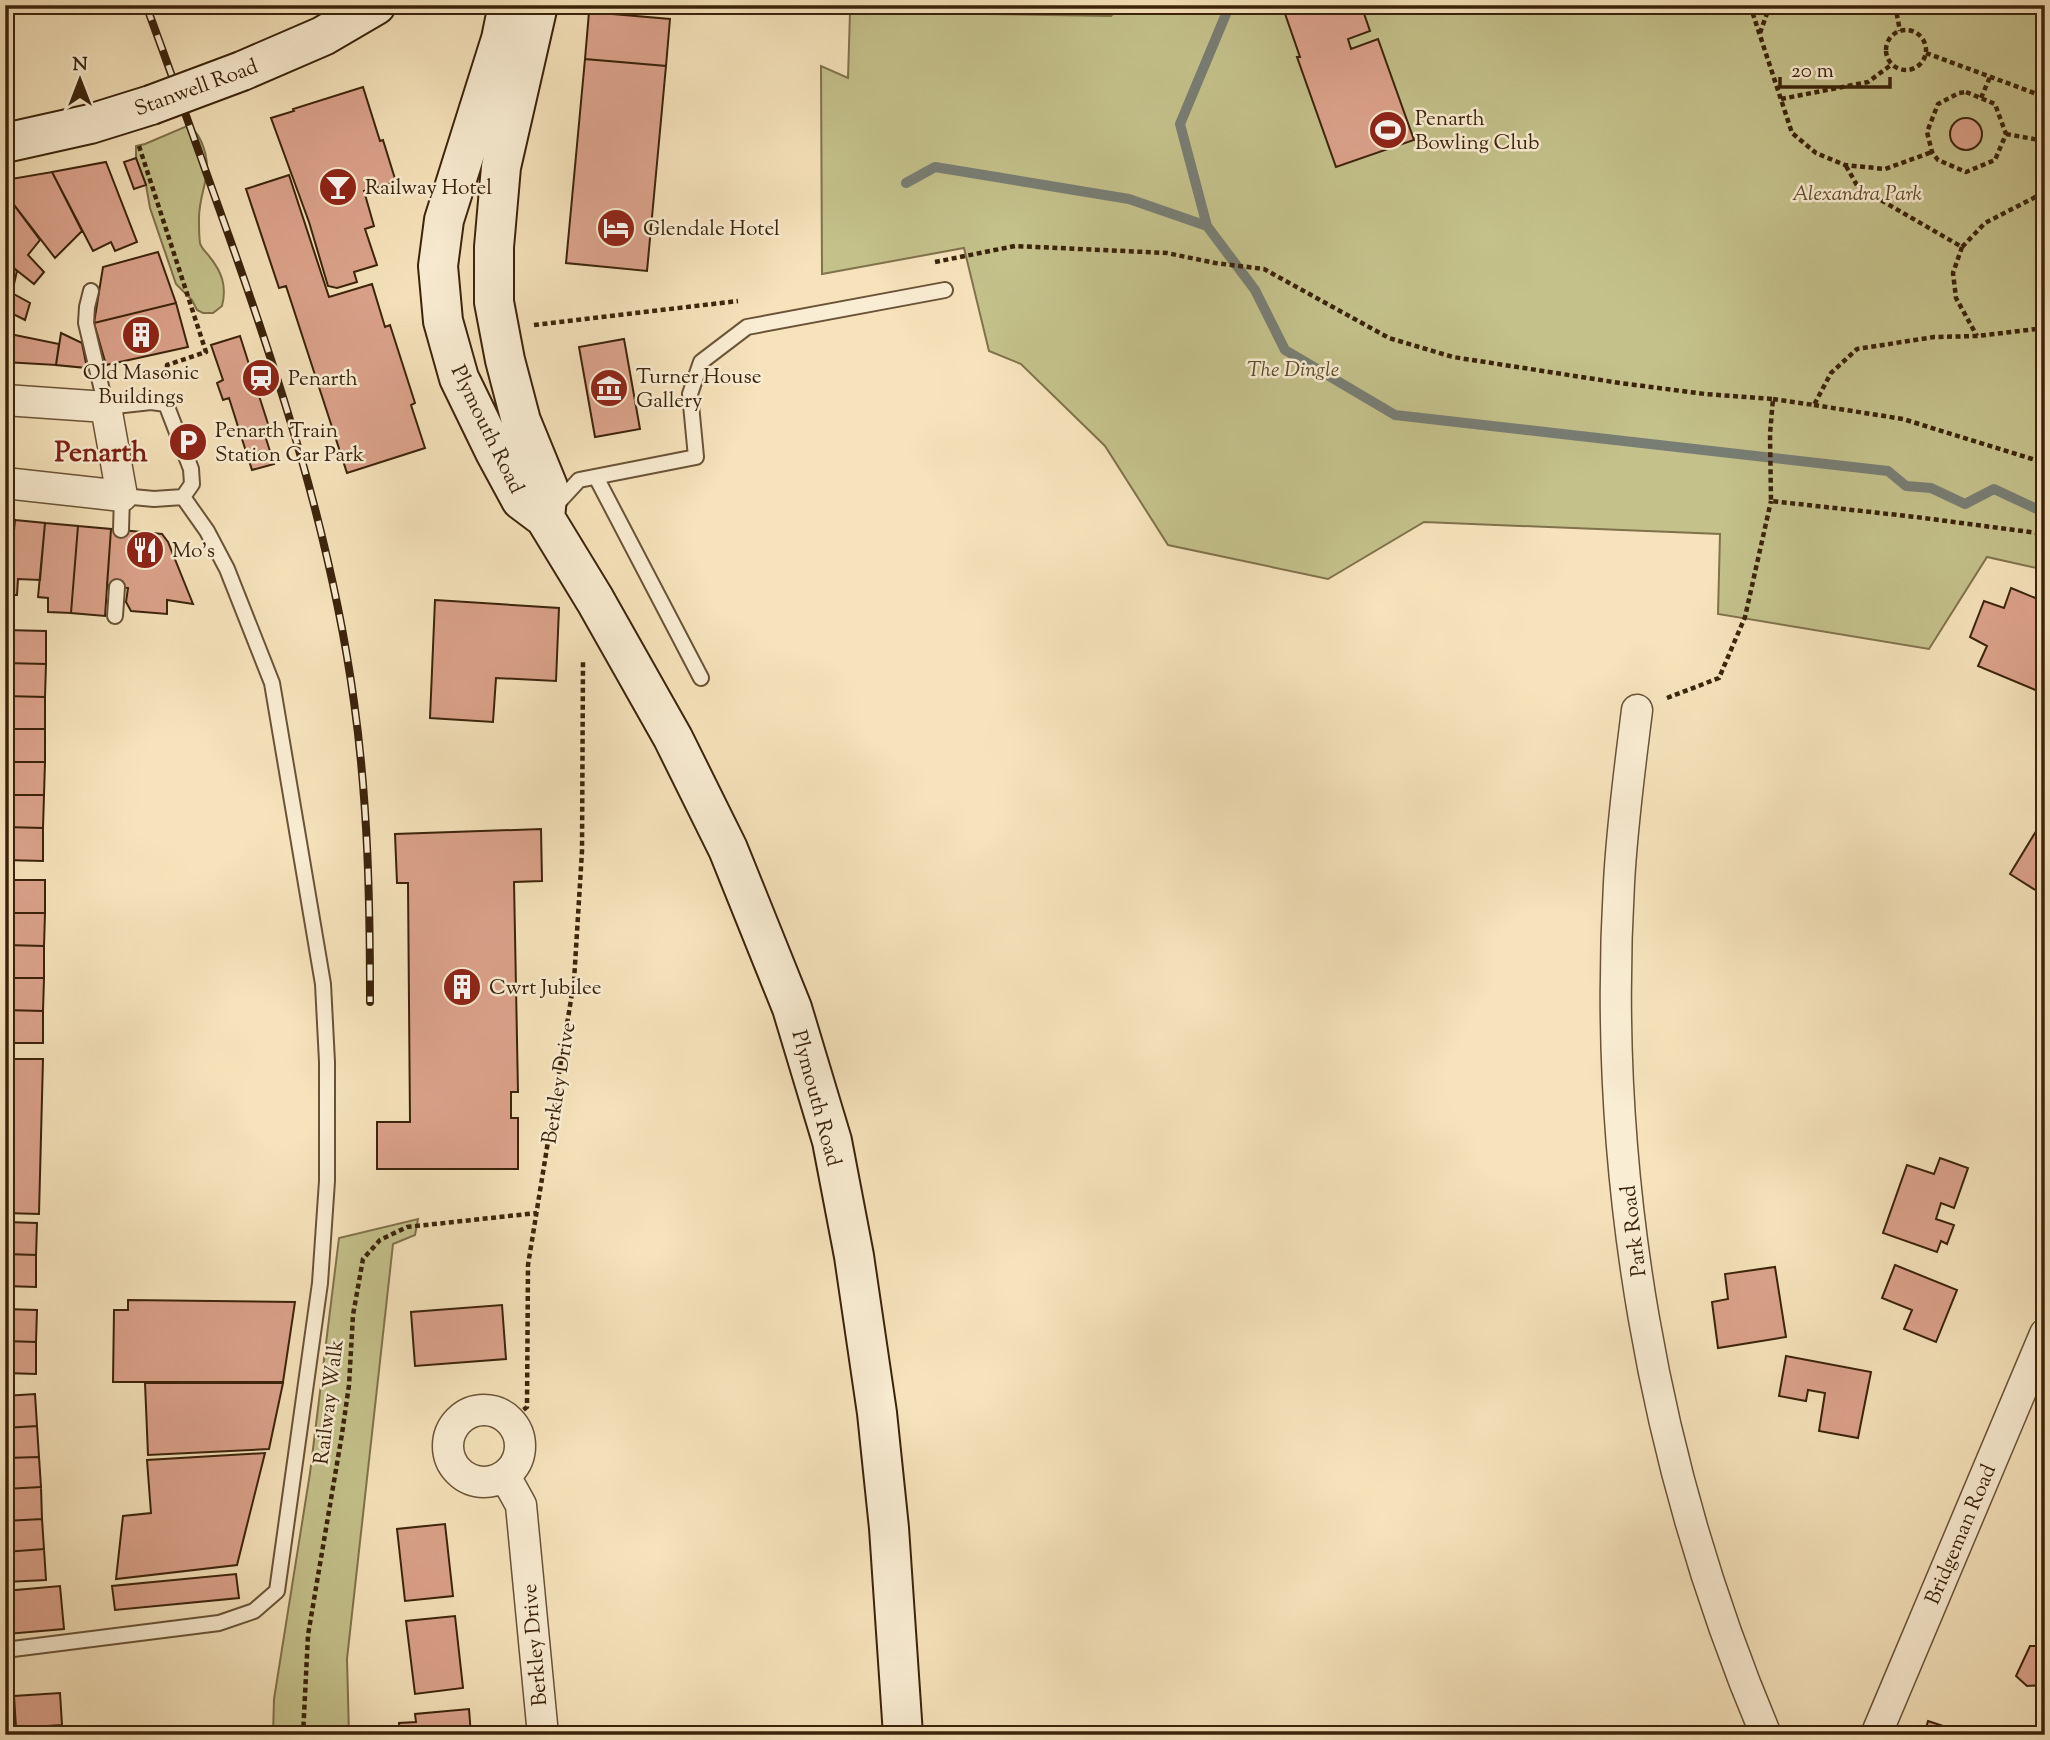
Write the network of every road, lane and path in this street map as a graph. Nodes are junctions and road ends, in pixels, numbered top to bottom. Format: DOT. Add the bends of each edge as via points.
graph roads {
  1 [pos="376,5"];
  2 [pos="508,5"];
  3 [pos="537,5"];
  4 [pos="1750,5"];
  5 [pos="1770,5"];
  6 [pos="1895,5"];
  7 [pos="1900,31"];
  8 [pos="1760,34"];
  9 [pos="1926,53"];
  10 [pos="1891,65"];
  11 [pos="1990,77"];
  12 [pos="2045,97"];
  13 [pos="1781,99"];
  14 [pos="1981,99"];
  15 [pos="139,109"];
  16 [pos="2006,134"];
  17 [pos="2045,141"];
  18 [pos="5,142"];
  19 [pos="1932,152"];
  20 [pos="1845,165"];
  21 [pos="2045,192"];
  22 [pos="1962,247"];
  23 [pos="926,264"];
  24 [pos="945,290"];
  25 [pos="92,291"];
  26 [pos="749,300"];
  27 [pos="2045,328"];
  28 [pos="499,329"];
  29 [pos="1977,336"];
  30 [pos="1773,399"];
  31 [pos="5,400"];
  32 [pos="166,404"];
  33 [pos="1814,405"];
  34 [pos="106,407"];
  35 [pos="2045,463"];
  36 [pos="596,477"];
  37 [pos="5,483"];
  38 [pos="122,496"];
  39 [pos="183,497"];
  40 [pos="1771,500"];
  41 [pos="545,518"];
  42 [pos="121,530"];
  43 [pos="2045,534"];
  44 [pos="117,587"];
  45 [pos="115,615"];
  46 [pos="605,617"];
  47 [pos="701,678"];
  48 [pos="1637,710"];
  49 [pos="537,1213"];
  50 [pos="2045,1334"];
  51 [pos="510,1420"];
  52 [pos="505,1476"];
  53 [pos="5,1650"];
  54 [pos="303,1735"];
  55 [pos="543,1735"];
  56 [pos="904,1735"];
  57 [pos="1766,1735"];
  58 [pos="1876,1735"];
  1 -- 15 [label="street, Stanwell Road, bridge" via="323,36"];
  2 -- 41 [label="street, Plymouth Road" via="444,220 438,266 443,321 459,378 521,500"];
  3 -- 28 [label="street, Plymouth Road" via="501,167 494,247"];
  4 -- 8 [label="path"];
  5 -- 8 [label="path"];
  6 -- 7 [label="path"];
  7 -- 9 [label="path" via="1912,31 1923,39"];
  7 -- 10 [label="path" via="1888,39 1885,53"];
  8 -- 13 [label="path"];
  9 -- 10 [label="path" via="1919,66 1906,71"];
  9 -- 11 [label="path"];
  10 -- 13 [label="path" via="1868,82"];
  11 -- 12 [label="path"];
  11 -- 14 [label="path"];
  13 -- 20 [label="path" via="1792,133 1816,153"];
  14 -- 16 [label="path" via="1995,104"];
  14 -- 19 [label="path" via="1966,92 1938,104 1927,132"];
  15 -- 18 [label="street, Stanwell Road"];
  15 -- 32 [label="path" via="143,154 206,352 167,365"];
  16 -- 17 [label="path"];
  16 -- 19 [label="path" via="1995,160 1966,172 1938,160"];
  19 -- 20 [label="path" via="1885,169"];
  20 -- 22 [label="path" via="1858,187"];
  21 -- 22 [label="path" via="1985,223"];
  22 -- 29 [label="path" via="1953,273 1956,298"];
  23 -- 30 [label="path" via="1015,246 1167,253 1264,269 1389,338 1453,357 1620,383"];
  24 -- 36 [label="lane" via="747,327 701,362 690,394 696,457"];
  25 -- 34 [label="lane" via="86,323"];
  26 -- 28 [label="path"];
  27 -- 29 [label="path"];
  28 -- 41 [label="street, Plymouth Road" via="521,421 548,487"];
  29 -- 33 [label="path" via="1934,337 1857,349 1831,373"];
  30 -- 33 [label="path"];
  30 -- 40 [label="path"];
  31 -- 34 [label="street"];
  32 -- 34 [label="lane"];
  32 -- 39 [label="lane" via="191,469 192,484"];
  33 -- 35 [label="path" via="1903,419"];
  34 -- 38 [label="street"];
  36 -- 41 [label="lane" via="579,480"];
  36 -- 47 [label="lane"];
  37 -- 38 [label="street"];
  38 -- 39 [label="lane"];
  38 -- 42 [label="lane"];
  39 -- 53 [label="lane" via="228,569 272,683 323,984 327,1168 320,1283 277,1591 254,1612 219,1623"];
  40 -- 43 [label="path"];
  40 -- 48 [label="path" via="1745,617 1719,678"];
  41 -- 46 [label="street, Plymouth Road"];
  44 -- 45 [label="lane"];
  46 -- 49 [label="path, Berkley Drive" via="583,647 582,851 574,981"];
  46 -- 56 [label="street, Plymouth Road" via="728,849 792,1008 832,1140 877,1413"];
  48 -- 57 [label="street, Park Road" via="1619,883 1616,992 1623,1149 1643,1318 1671,1452 1701,1556"];
  49 -- 51 [label="path, Berkley Drive" via="528,1265 527,1407"];
  49 -- 54 [label="path, Railway Walk" via="407,1227 380,1240 363,1259 342,1434 308,1636"];
  50 -- 58 [label="street, Bridgeman Road"];
  51 -- 52 [label="street" via="517,1430 520,1454"];
  51 -- 52 [label="street" via="487,1410 464,1417 455,1425 448,1449 466,1478 488,1482"];
  52 -- 55 [label="street, Berkley Drive" via="521,1504"];
}
